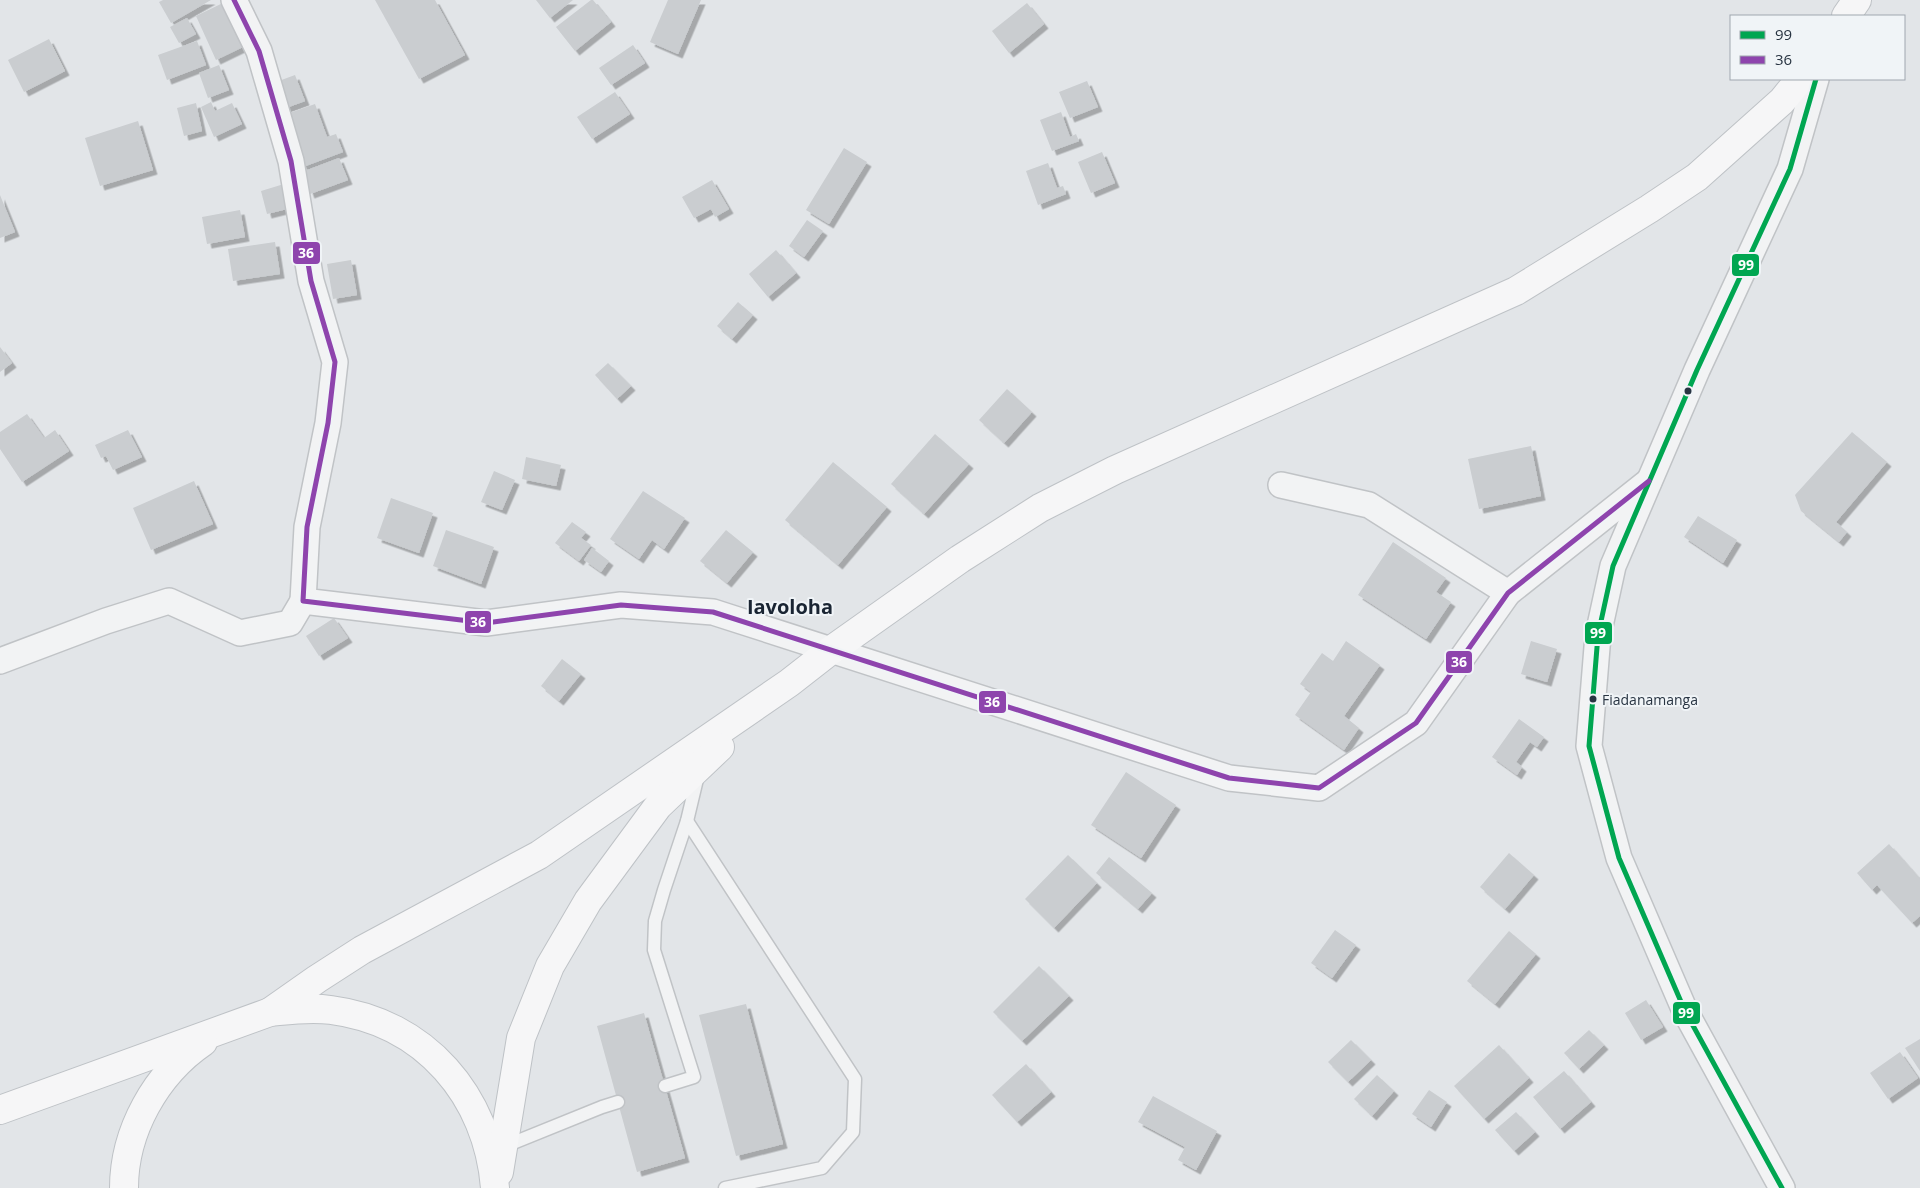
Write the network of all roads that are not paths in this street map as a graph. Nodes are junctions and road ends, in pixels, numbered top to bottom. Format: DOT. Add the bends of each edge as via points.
graph roads {
  1 [pos="234,0"];
  2 [pos="1857,0"];
  3 [pos="1847,15"];
  4 [pos="1799,80"];
  5 [pos="1816,80"];
  6 [pos="1649,481"];
  7 [pos="1281,485"];
  8 [pos="1508,593"];
  9 [pos="303,601"];
  10 [pos="830,651"];
  11 [pos="0,660"];
  12 [pos="789,683"];
  13 [pos="700,766"];
  14 [pos="687,821"];
  15 [pos="270,1012"];
  16 [pos="228,1027"];
  17 [pos="665,1086"];
  18 [pos="618,1102"];
  19 [pos="0,1110"];
  20 [pos="504,1147"];
  21 [pos="124,1188"];
  22 [pos="496,1188"];
  23 [pos="724,1188"];
  24 [pos="1782,1188"];
  1 -- 9 [label="street" via="259,51 291,161 311,281 335,362 328,423 307,527"];
  2 -- 3 [label="main road"];
  4 -- 10 [label="main road" via="1782,101 1698,177 1516,291 1115,470 1040,508 960,559"];
  5 -- 6 [label="street" via="1790,169"];
  6 -- 8 [label="street"];
  6 -- 24 [label="street" via="1613,566 1598,635 1589,746 1619,858 1686,1012"];
  7 -- 8 [label="street" via="1369,505"];
  8 -- 10 [label="street" via="1416,723 1319,788 1229,778"];
  9 -- 10 [label="street" via="486,622 621,605 713,612"];
  9 -- 11 [label="street" via="290,623 240,633 170,601"];
  10 -- 12 [label="main road"];
  12 -- 13 [label="main road"];
  12 -- 15 [label="main road" via="539,855 362,950"];
  13 -- 14 [label="lane"];
  13 -- 20 [label="main road" via="658,806 588,901 550,966 521,1038"];
  14 -- 17 [label="lane" via="655,921 654,950 694,1077"];
  14 -- 23 [label="lane" via="855,1079 853,1132 822,1168"];
  15 -- 16 [label="main road"];
  15 -- 22 [label="main road" via="307,1009 359,1015 414,1041 457,1082 473,1107 485,1134"];
  16 -- 19 [label="main road"];
  16 -- 21 [label="main road" via="200,1043 156,1088 130,1144"];
  18 -- 20 [label="lane"];
  20 -- 22 [label="main road"];
}
